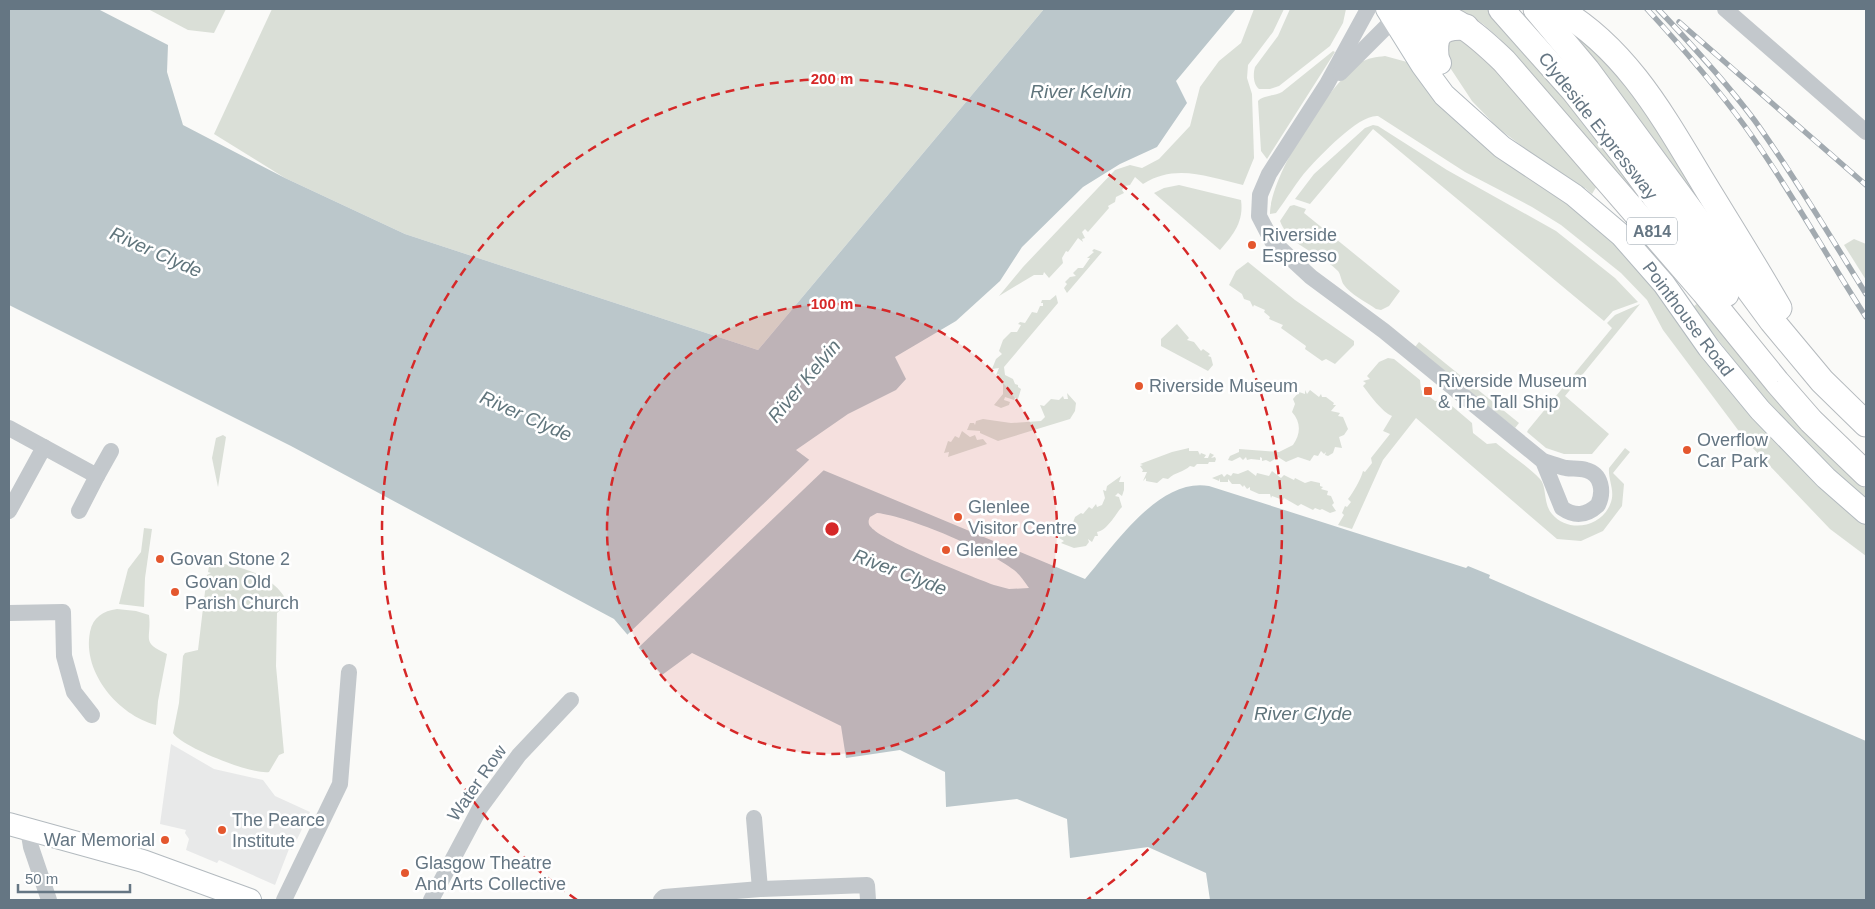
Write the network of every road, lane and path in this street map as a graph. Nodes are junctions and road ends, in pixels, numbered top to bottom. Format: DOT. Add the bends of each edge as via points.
graph roads {
  1 [pos="1368,9"];
  2 [pos="1422,9"];
  3 [pos="1501,9"];
  4 [pos="1536,9"];
  5 [pos="1558,9"];
  6 [pos="1725,9"];
  7 [pos="1400,12"];
  8 [pos="1466,26"];
  9 [pos="1436,56"];
  10 [pos="1327,84"];
  11 [pos="1474,121"];
  12 [pos="1866,132"];
  13 [pos="1822,381"];
  14 [pos="1866,424"];
  15 [pos="9,428"];
  16 [pos="44,447"];
  17 [pos="111,451"];
  18 [pos="1866,453"];
  19 [pos="1543,461"];
  20 [pos="1866,474"];
  21 [pos="97,476"];
  22 [pos="9,511"];
  23 [pos="79,511"];
  24 [pos="1866,513"];
  25 [pos="9,613"];
  26 [pos="349,672"];
  27 [pos="571,700"];
  28 [pos="92,715"];
  29 [pos="754,818"];
  30 [pos="18,827"];
  31 [pos="760,889"];
  32 [pos="662,899"];
  33 [pos="49,900"];
  34 [pos="250,900"];
  35 [pos="284,900"];
  36 [pos="431,900"];
  37 [pos="868,900"];
  1 -- 10 [label="street"];
  2 -- 8 [label="main road, A814"];
  3 -- 18 [label="main road, Clydeside Expressway / A814" via="1585,105 1764,344"];
  4 -- 13 [label="main road, Clydeside Expressway / A814" via="1587,70 1772,321"];
  5 -- 13 [label="main road, A814" via="1599,38 1644,87"];
  6 -- 12 [label="street"];
  7 -- 9 [label="street, Pointhouse Road"];
  7 -- 10 [label="street"];
  7 -- 11 [label="street, Pointhouse Road" via="1444,95"];
  8 -- 9 [label="main road" via="1453,27 1440,34 1436,40"];
  8 -- 20 [label="main road, A814" via="1504,61 1704,292 1805,415"];
  9 -- 11 [label="street, Pointhouse Road"];
  10 -- 19 [label="street" via="1269,174 1260,195 1259,216 1265,232 1311,277 1384,331"];
  11 -- 24 [label="street, Pointhouse Road" via="1502,147 1574,195 1621,235 1664,284 1709,348 1760,410 1826,478"];
  13 -- 14 [label="main road, Clydeside Expressway / A814"];
  15 -- 16 [label="street"];
  16 -- 21 [label="street"];
  16 -- 22 [label="street"];
  17 -- 21 [label="street"];
  21 -- 23 [label="street"];
  25 -- 28 [label="street" via="62,612 66,665 74,692"];
  26 -- 35 [label="street" via="340,784"];
  27 -- 36 [label="street, Water Row" via="519,756 480,808"];
  29 -- 31 [label="street"];
  30 -- 33 [label="street" via="31,847"];
  30 -- 34 [label="street" via="143,861"];
  31 -- 32 [label="street"];
  31 -- 37 [label="street" via="867,885"];
}
